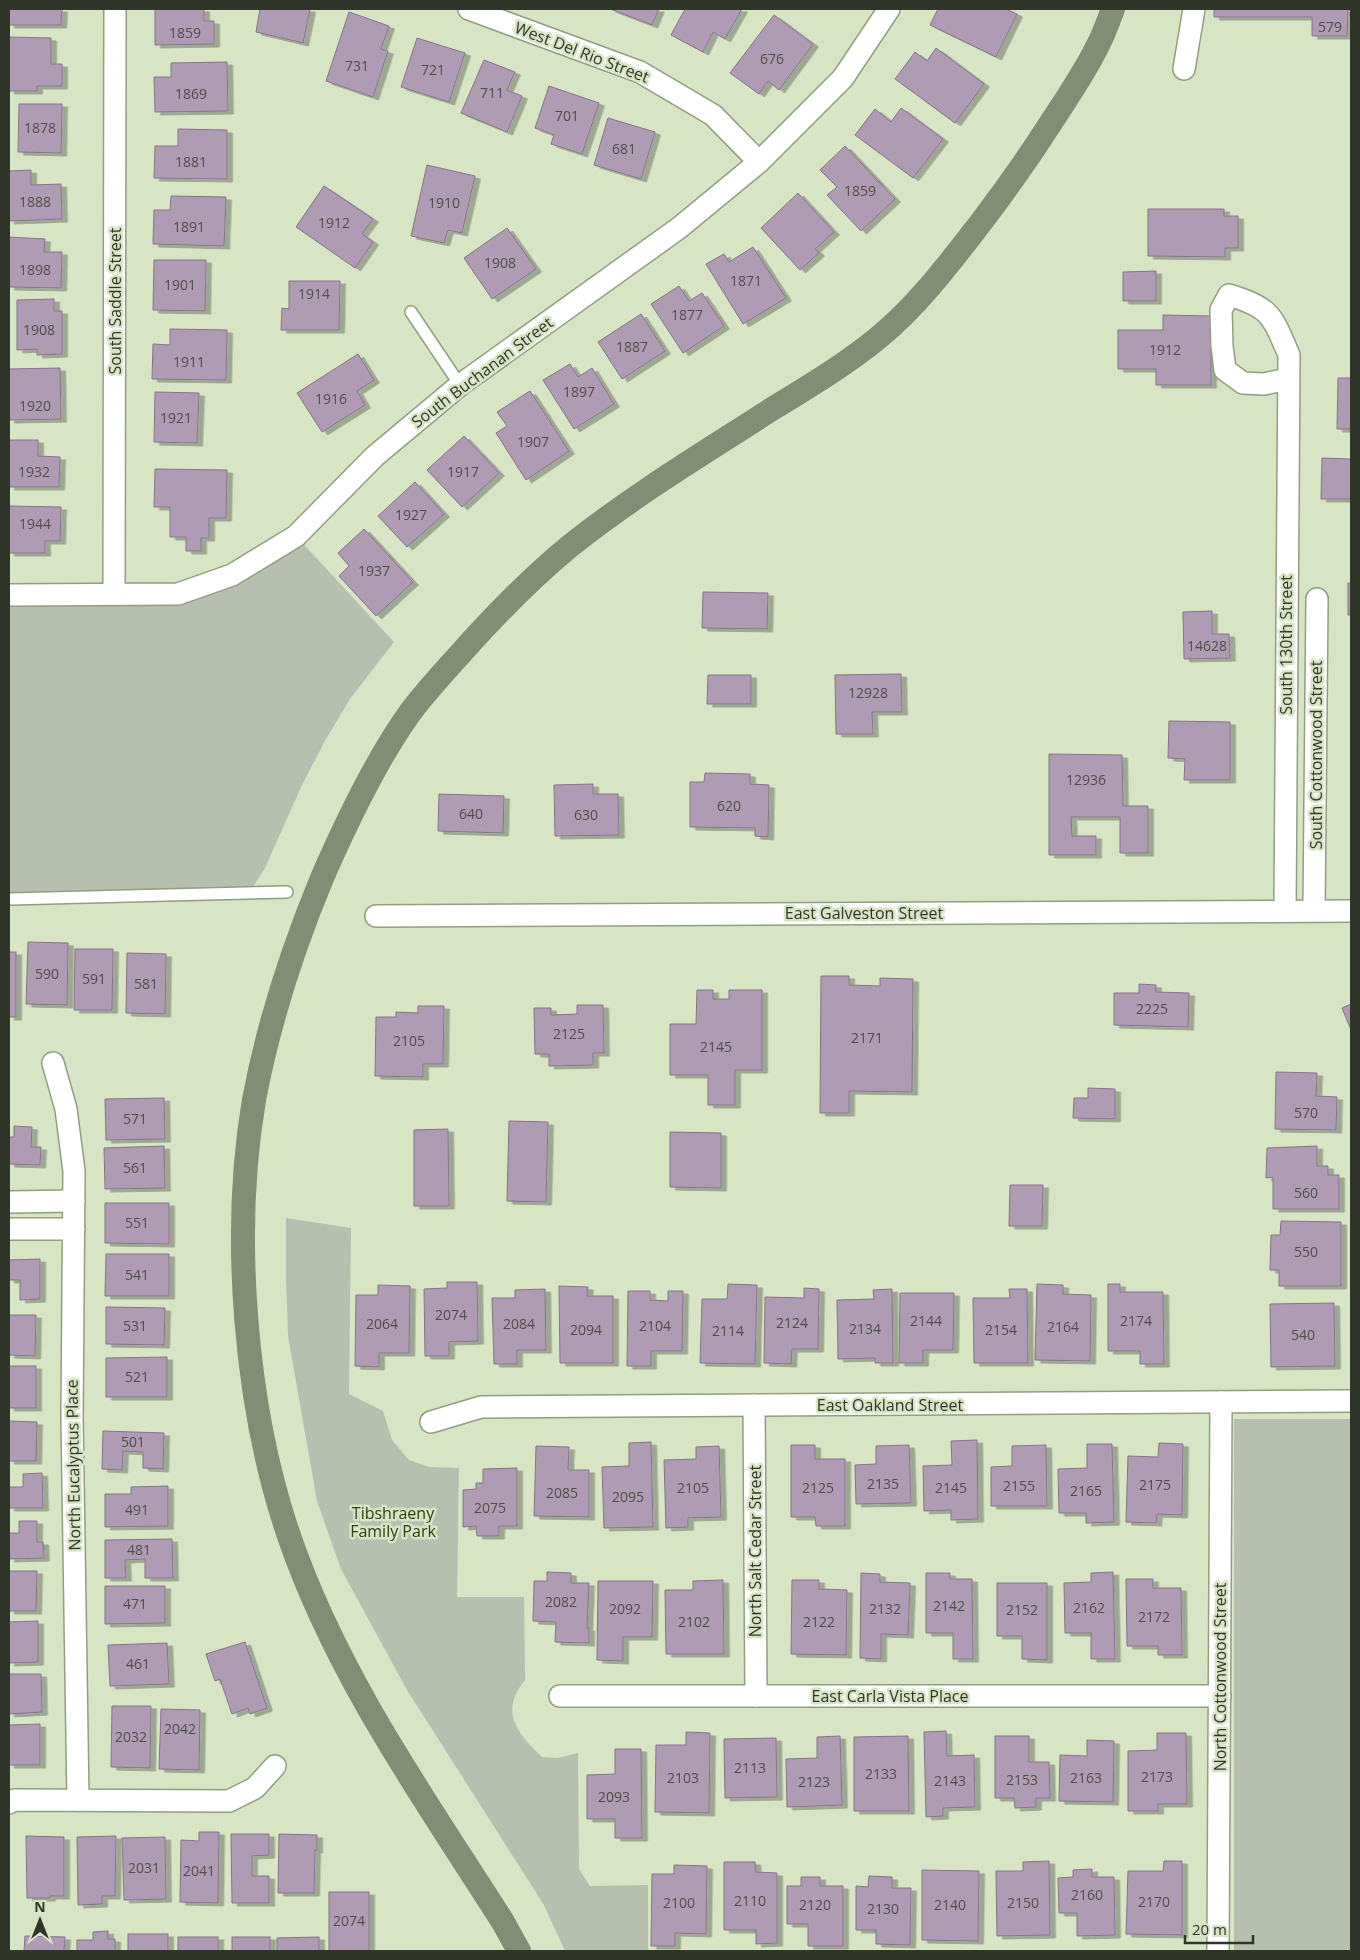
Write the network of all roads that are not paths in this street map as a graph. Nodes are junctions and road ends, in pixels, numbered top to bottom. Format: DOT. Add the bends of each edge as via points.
graph roads {
  1 [pos="115,9"];
  2 [pos="469,9"];
  3 [pos="889,9"];
  4 [pos="1194,9"];
  5 [pos="1184,70"];
  6 [pos="758,162"];
  7 [pos="411,312"];
  8 [pos="1288,379"];
  9 [pos="460,385"];
  10 [pos="114,594"];
  11 [pos="9,595"];
  12 [pos="1317,599"];
  13 [pos="287,892"];
  14 [pos="9,899"];
  15 [pos="1314,910"];
  16 [pos="1285,911"];
  17 [pos="1351,911"];
  18 [pos="376,916"];
  19 [pos="53,1063"];
  20 [pos="74,1201"];
  21 [pos="9,1202"];
  22 [pos="74,1228"];
  23 [pos="9,1229"];
  24 [pos="1351,1401"];
  25 [pos="1220,1402"];
  26 [pos="754,1406"];
  27 [pos="431,1422"];
  28 [pos="560,1696"];
  29 [pos="756,1696"];
  30 [pos="1220,1696"];
  31 [pos="275,1766"];
  32 [pos="78,1800"];
  33 [pos="9,1803"];
  34 [pos="1218,1951"];
  1 -- 10 [label="street, South Saddle Street"];
  2 -- 6 [label="street, West Del Rio Street" via="640,72 712,115"];
  3 -- 6 [label="street, South Buchanan Street" via="844,78"];
  4 -- 5 [label="street"];
  6 -- 9 [label="street, South Buchanan Street" via="679,228"];
  7 -- 9 [label="lane"];
  8 -- 16 [label="street, South 130th Street"];
  9 -- 10 [label="street, South Buchanan Street" via="375,456 296,536 232,575 178,594"];
  10 -- 11 [label="street, South Buchanan Street"];
  12 -- 15 [label="street, South Cottonwood Street"];
  13 -- 14 [label="lane"];
  15 -- 16 [label="street, East Galveston Street"];
  15 -- 17 [label="street, East Galveston Street"];
  16 -- 18 [label="street, East Galveston Street"];
  19 -- 20 [label="street, North Eucalyptus Place" via="66,1109 74,1171"];
  20 -- 21 [label="street"];
  20 -- 22 [label="street, North Eucalyptus Place"];
  22 -- 23 [label="street"];
  22 -- 32 [label="street, North Eucalyptus Place" via="72,1418"];
  24 -- 25 [label="street, East Oakland Street"];
  25 -- 26 [label="street, East Oakland Street"];
  25 -- 30 [label="street, North Cottonwood Street"];
  26 -- 27 [label="street, East Oakland Street" via="481,1407"];
  26 -- 29 [label="street, North Salt Cedar Street"];
  28 -- 29 [label="street, East Carla Vista Place"];
  29 -- 30 [label="street, East Carla Vista Place"];
  30 -- 34 [label="street, North Cottonwood Street"];
  31 -- 32 [label="street" via="255,1788 229,1801"];
  32 -- 33 [label="street" via="14,1800"];
}
